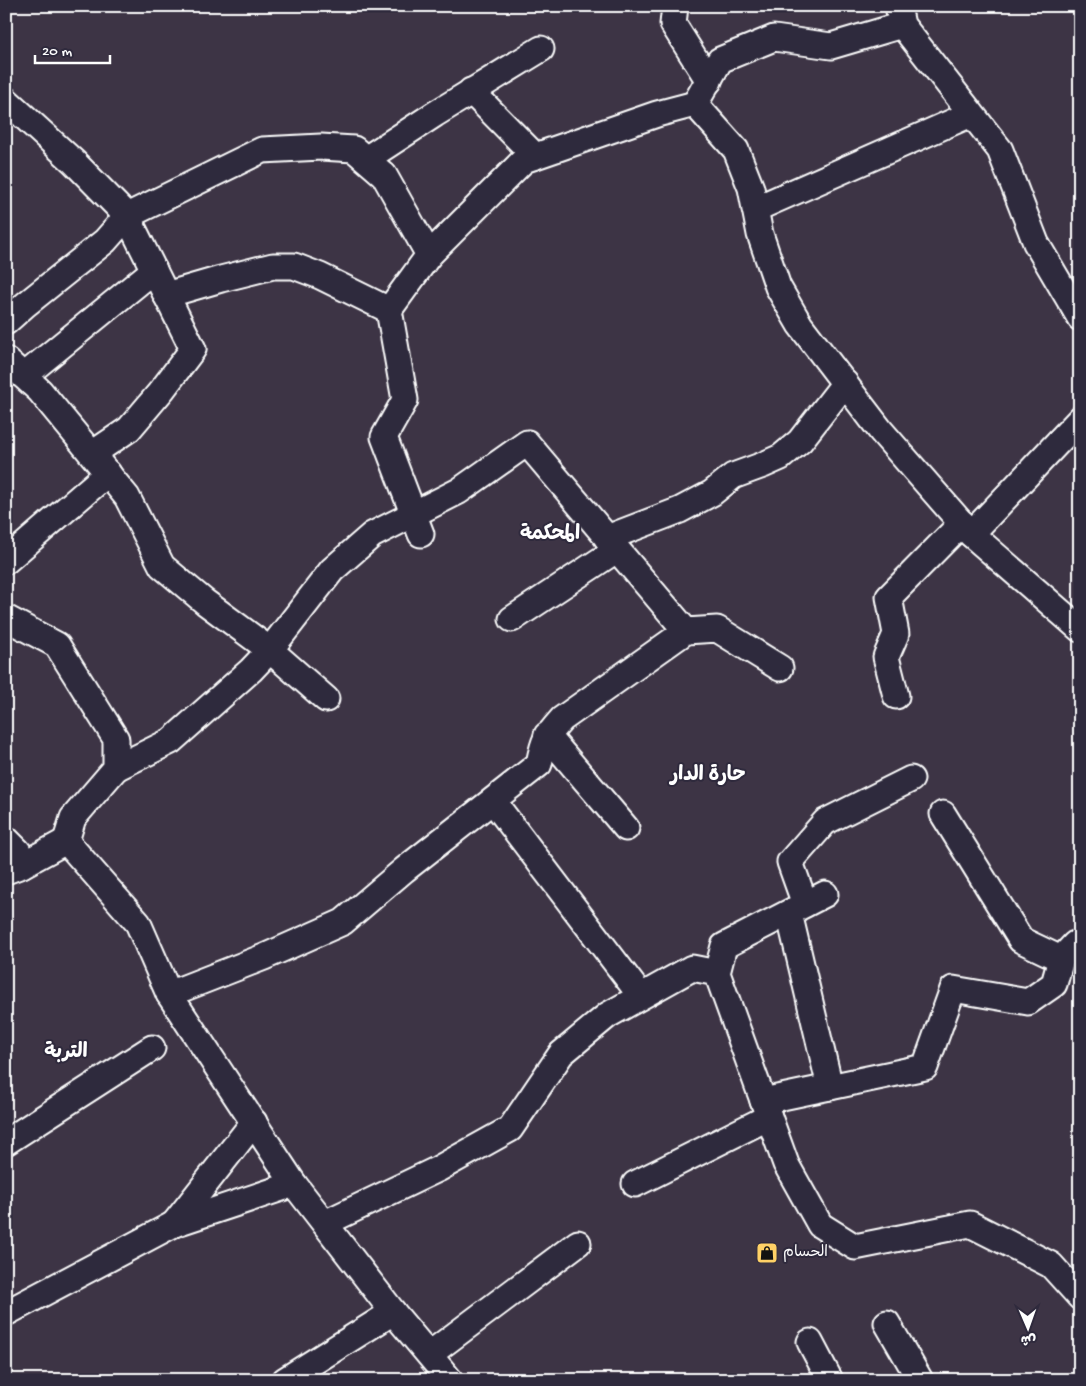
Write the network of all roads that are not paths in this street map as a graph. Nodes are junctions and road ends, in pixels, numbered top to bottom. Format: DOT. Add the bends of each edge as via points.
graph roads {
  1 [pos="675,6"];
  2 [pos="900,16"];
  3 [pos="540,50"];
  4 [pos="708,81"];
  5 [pos="471,92"];
  6 [pos="6,100"];
  7 [pos="696,104"];
  8 [pos="971,114"];
  9 [pos="535,156"];
  10 [pos="366,159"];
  11 [pos="755,209"];
  12 [pos="127,216"];
  13 [pos="429,255"];
  14 [pos="154,270"];
  15 [pos="166,295"];
  16 [pos="389,310"];
  17 [pos="1080,318"];
  18 [pos="6,322"];
  19 [pos="15,368"];
  20 [pos="845,383"];
  21 [pos="1080,419"];
  22 [pos="100,464"];
  23 [pos="418,523"];
  24 [pos="966,528"];
  25 [pos="612,544"];
  26 [pos="6,560"];
  27 [pos="6,618"];
  28 [pos="512,619"];
  29 [pos="1080,629"];
  30 [pos="686,630"];
  31 [pos="270,650"];
  32 [pos="780,668"];
  33 [pos="896,696"];
  34 [pos="326,698"];
  35 [pos="547,735"];
  36 [pos="116,768"];
  37 [pos="911,779"];
  38 [pos="493,801"];
  39 [pos="943,814"];
  40 [pos="626,828"];
  41 [pos="6,838"];
  42 [pos="66,841"];
  43 [pos="14,868"];
  44 [pos="806,904"];
  45 [pos="1080,943"];
  46 [pos="1061,959"];
  47 [pos="717,973"];
  48 [pos="169,994"];
  49 [pos="641,996"];
  50 [pos="152,1048"];
  51 [pos="830,1087"];
  52 [pos="766,1109"];
  53 [pos="254,1122"];
  54 [pos="6,1142"];
  55 [pos="294,1184"];
  56 [pos="635,1184"];
  57 [pos="325,1223"];
  58 [pos="174,1224"];
  59 [pos="578,1243"];
  60 [pos="1080,1297"];
  61 [pos="393,1312"];
  62 [pos="6,1313"];
  63 [pos="887,1323"];
  64 [pos="810,1342"];
  65 [pos="430,1354"];
  66 [pos="285,1380"];
  67 [pos="450,1380"];
  68 [pos="830,1380"];
  69 [pos="920,1380"];
  1 -- 4 [label="street" via="673,24"];
  2 -- 4 [label="street" via="831,46 774,38 720,60"];
  2 -- 8 [label="street"];
  3 -- 5 [label="street"];
  4 -- 7 [label="street"];
  5 -- 9 [label="street"];
  5 -- 10 [label="street"];
  6 -- 12 [label="street"];
  7 -- 9 [label="street"];
  7 -- 11 [label="street" via="736,150 751,188"];
  8 -- 11 [label="street"];
  8 -- 17 [label="street" via="1000,150 1036,242"];
  9 -- 13 [label="street" via="524,160"];
  10 -- 12 [label="street" via="354,149 262,150"];
  10 -- 13 [label="street" via="384,175"];
  11 -- 20 [label="street" via="778,287 800,324"];
  12 -- 14 [label="street"];
  12 -- 18 [label="street" via="105,241 24,304"];
  13 -- 16 [label="street"];
  14 -- 15 [label="street"];
  14 -- 19 [label="street"];
  15 -- 16 [label="street" via="272,266 294,266"];
  15 -- 22 [label="street" via="193,349"];
  16 -- 23 [label="street" via="405,400 384,437"];
  19 -- 22 [label="street" via="40,391"];
  20 -- 24 [label="street" via="881,431"];
  20 -- 25 [label="street" via="800,441 781,457 733,476 712,493"];
  21 -- 24 [label="street"];
  22 -- 26 [label="street"];
  22 -- 31 [label="street" via="127,497 162,566"];
  23 -- 25 [label="street" via="527,443"];
  23 -- 31 [label="street" via="372,535 332,570"];
  24 -- 29 [label="street"];
  24 -- 33 [label="street" via="889,597 896,634 886,657"];
  25 -- 28 [label="street"];
  25 -- 30 [label="street"];
  27 -- 36 [label="street" via="57,645 116,739"];
  30 -- 32 [label="street" via="718,629"];
  30 -- 35 [label="street" via="562,719"];
  31 -- 34 [label="street"];
  31 -- 36 [label="street" via="171,741"];
  35 -- 38 [label="street" via="539,764"];
  35 -- 40 [label="street"];
  36 -- 42 [label="street" via="73,818"];
  37 -- 44 [label="street" via="825,822 790,862"];
  38 -- 48 [label="street" via="343,922"];
  38 -- 49 [label="street"];
  39 -- 46 [label="street" via="1021,940"];
  41 -- 43 [label="street" via="18,851"];
  42 -- 43 [label="street"];
  42 -- 48 [label="street" via="138,923"];
  44 -- 47 [label="street" via="724,946"];
  44 -- 51 [label="street"];
  45 -- 46 [label="street"];
  46 -- 51 [label="street" via="1054,984 1028,1002 952,989 926,1067"];
  47 -- 49 [label="street" via="692,968"];
  47 -- 52 [label="street"];
  48 -- 53 [label="street"];
  49 -- 57 [label="street" via="608,1015 561,1054 510,1129 438,1169"];
  50 -- 54 [label="street"];
  51 -- 52 [label="street"];
  52 -- 56 [label="street"];
  52 -- 60 [label="street" via="786,1164 820,1225 855,1248 970,1224 1051,1265"];
  53 -- 55 [label="street"];
  53 -- 58 [label="street"];
  55 -- 57 [label="street"];
  55 -- 58 [label="street"];
  57 -- 61 [label="street"];
  58 -- 62 [label="street"];
  59 -- 65 [label="street"];
  61 -- 65 [label="street"];
  61 -- 66 [label="street"];
  63 -- 69 [label="street"];
  64 -- 68 [label="street"];
  65 -- 67 [label="street"];
}
